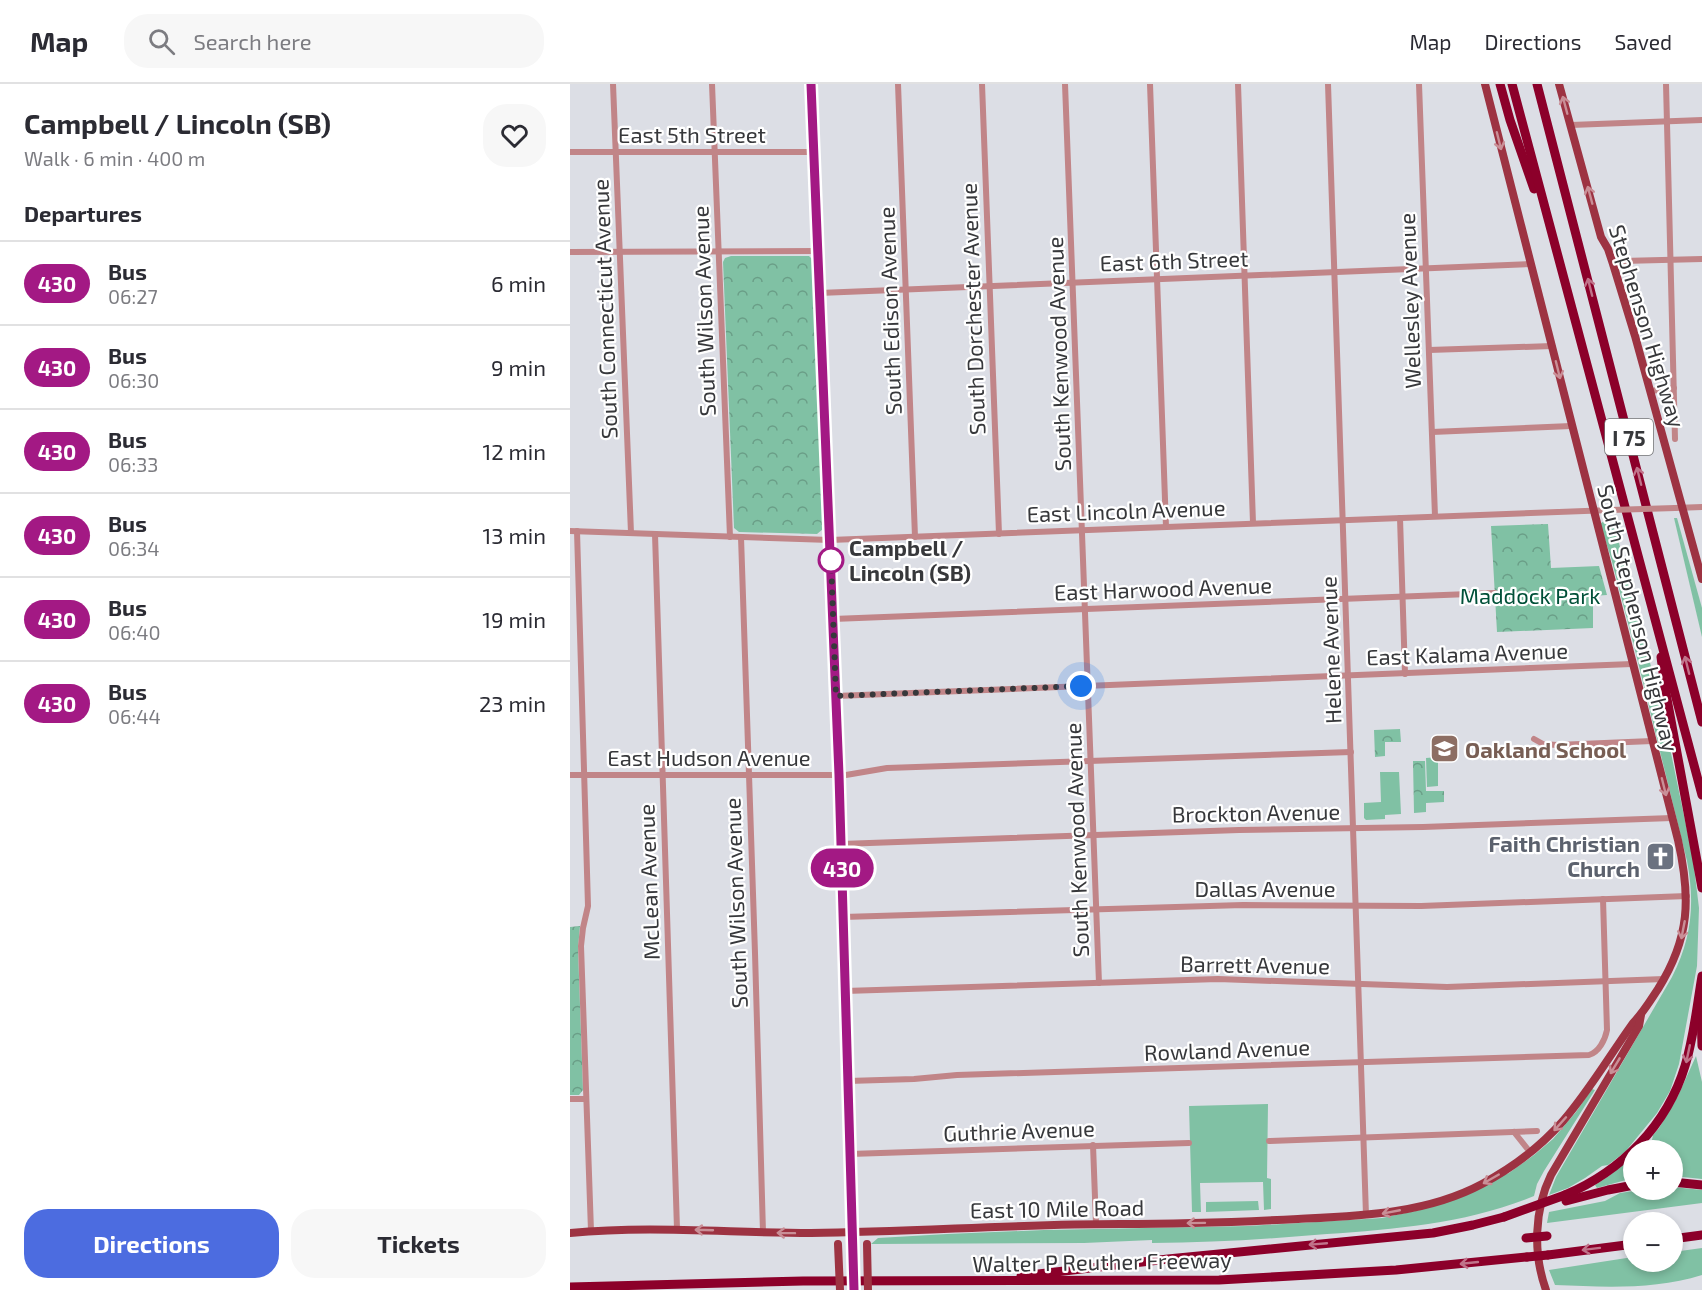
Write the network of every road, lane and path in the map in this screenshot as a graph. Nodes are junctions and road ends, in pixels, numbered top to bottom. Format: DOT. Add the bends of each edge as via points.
graph roads {
  1 [pos="613,84"];
  2 [pos="712,84"];
  3 [pos="811,84"];
  4 [pos="898,84"];
  5 [pos="982,84"];
  6 [pos="1065,84"];
  7 [pos="1150,84"];
  8 [pos="1238,84"];
  9 [pos="1328,84"];
  10 [pos="1419,84"];
  11 [pos="1485,84"];
  12 [pos="1500,84"];
  13 [pos="1512,84"];
  14 [pos="1537,84"];
  15 [pos="1559,84"];
  16 [pos="1666,84"];
  17 [pos="1702,120"];
  18 [pos="1668,121"];
  19 [pos="1571,125"];
  20 [pos="714,151"];
  21 [pos="570,152"];
  22 [pos="616,152"];
  23 [pos="814,152"];
  24 [pos="818,251"];
  25 [pos="570,252"];
  26 [pos="620,252"];
  27 [pos="719,252"];
  28 [pos="1557,253"];
  29 [pos="1702,259"];
  30 [pos="1671,260"];
  31 [pos="1531,264"];
  32 [pos="1613,264"];
  33 [pos="1426,268"];
  34 [pos="1335,272"];
  35 [pos="1245,276"];
  36 [pos="1157,279"];
  37 [pos="1073,282"];
  38 [pos="990,286"];
  39 [pos="906,290"];
  40 [pos="819,293"];
  41 [pos="1552,346"];
  42 [pos="1429,350"];
  43 [pos="1674,388"];
  44 [pos="1651,391"];
  45 [pos="1571,426"];
  46 [pos="1432,432"];
  47 [pos="1676,439"];
  48 [pos="1702,507"];
  49 [pos="1679,508"];
  50 [pos="1593,510"];
  51 [pos="1435,516"];
  52 [pos="1400,518"];
  53 [pos="1343,520"];
  54 [pos="1253,524"];
  55 [pos="1166,527"];
  56 [pos="1083,530"];
  57 [pos="574,531"];
  58 [pos="631,533"];
  59 [pos="655,534"];
  60 [pos="999,534"];
  61 [pos="730,537"];
  62 [pos="741,537"];
  63 [pos="915,537"];
  64 [pos="830,540"];
  65 [pos="1702,579"];
  66 [pos="1495,593"];
  67 [pos="1402,596"];
  68 [pos="1346,599"];
  69 [pos="1085,609"];
  70 [pos="833,619"];
  71 [pos="1656,622"];
  72 [pos="1632,664"];
  73 [pos="1405,674"];
  74 [pos="1349,676"];
  75 [pos="1089,686"];
  76 [pos="836,696"];
  77 [pos="1702,722"];
  78 [pos="1534,739"];
  79 [pos="1652,741"];
  80 [pos="1351,752"];
  81 [pos="1091,761"];
  82 [pos="570,775"];
  83 [pos="585,775"];
  84 [pos="663,775"];
  85 [pos="749,775"];
  86 [pos="839,775"];
  87 [pos="1702,795"];
  88 [pos="1672,818"];
  89 [pos="1354,828"];
  90 [pos="1094,835"];
  91 [pos="841,844"];
  92 [pos="1702,888"];
  93 [pos="1687,896"];
  94 [pos="1603,899"];
  95 [pos="1356,905"];
  96 [pos="1096,909"];
  97 [pos="843,917"];
  98 [pos="1702,978"];
  99 [pos="1664,979"];
  100 [pos="1605,980"];
  101 [pos="1099,983"];
  102 [pos="1359,984"];
  103 [pos="845,991"];
  104 [pos="1641,1014"];
  105 [pos="1702,1046"];
  106 [pos="1361,1062"];
  107 [pos="848,1081"];
  108 [pos="570,1099"];
  109 [pos="586,1099"];
  110 [pos="1537,1131"];
  111 [pos="1514,1132"];
  112 [pos="1364,1137"];
  113 [pos="1269,1141"];
  114 [pos="1189,1143"];
  115 [pos="1093,1145"];
  116 [pos="1530,1152"];
  117 [pos="850,1154"];
  118 [pos="1683,1183"];
  119 [pos="1702,1185"];
  120 [pos="1623,1187"];
  121 [pos="1566,1198"];
  122 [pos="1366,1215"];
  123 [pos="1096,1224"];
  124 [pos="945,1228"];
  125 [pos="677,1229"];
  126 [pos="591,1231"];
  127 [pos="763,1232"];
  128 [pos="852,1232"];
  129 [pos="570,1233"];
  130 [pos="825,1233"];
  131 [pos="1700,1235"];
  132 [pos="1547,1236"];
  133 [pos="1683,1237"];
  134 [pos="1526,1238"];
  135 [pos="1623,1245"];
  136 [pos="980,1281"];
  137 [pos="570,1287"];
  138 [pos="840,1290"];
  139 [pos="854,1290"];
  140 [pos="868,1290"];
  141 [pos="1546,1290"];
  1 -- 22 [label="street, South Connecticut Avenue"];
  2 -- 20 [label="street, South Wilson Avenue"];
  3 -- 23 [label="street"];
  4 -- 39 [label="street, South Edison Avenue"];
  5 -- 38 [label="street, South Dorchester Avenue"];
  6 -- 37 [label="street, South Kenwood Avenue"];
  7 -- 36 [label="street"];
  8 -- 35 [label="street"];
  9 -- 34 [label="street, Helene Avenue"];
  10 -- 33 [label="street, Wellesley Avenue"];
  11 -- 31 [label="main road, South Stephenson Highway, one-way"];
  12 -- 28 [label="highway"];
  13 -- 28 [label="highway, I 75"];
  77 -- 14 [label="highway, I 75, one-way"];
  19 -- 15 [label="main road, Stephenson Highway, one-way"];
  16 -- 18 [label="street"];
  17 -- 18 [label="street"];
  18 -- 19 [label="street"];
  18 -- 30 [label="street"];
  32 -- 19 [label="main road, Stephenson Highway, one-way" via="1601,237"];
  20 -- 22 [label="street, East 5th Street"];
  20 -- 23 [label="street, East 5th Street"];
  20 -- 27 [label="street, South Wilson Avenue"];
  21 -- 22 [label="street, East 5th Street"];
  22 -- 26 [label="street, South Connecticut Avenue"];
  23 -- 24 [label="street"];
  24 -- 27 [label="street"];
  24 -- 40 [label="street"];
  25 -- 26 [label="street"];
  26 -- 27 [label="street"];
  26 -- 58 [label="street, South Connecticut Avenue"];
  27 -- 61 [label="street, South Wilson Avenue"];
  28 -- 71 [label="highway, I 75"];
  29 -- 30 [label="street"];
  30 -- 32 [label="street"];
  30 -- 43 [label="street"];
  31 -- 33 [label="street, East 6th Street"];
  31 -- 41 [label="main road, South Stephenson Highway"];
  32 -- 44 [label="main road, Stephenson Highway"];
  33 -- 34 [label="street, East 6th Street"];
  33 -- 42 [label="street, Wellesley Avenue"];
  34 -- 35 [label="street, East 6th Street"];
  34 -- 53 [label="street, Helene Avenue"];
  35 -- 36 [label="street, East 6th Street"];
  35 -- 54 [label="street"];
  36 -- 37 [label="street, East 6th Street"];
  36 -- 55 [label="street"];
  37 -- 38 [label="street, East 6th Street"];
  37 -- 56 [label="street, South Kenwood Avenue"];
  38 -- 39 [label="street, East 6th Street"];
  38 -- 60 [label="street, South Dorchester Avenue"];
  39 -- 40 [label="street, East 6th Street"];
  39 -- 63 [label="street, South Edison Avenue"];
  40 -- 64 [label="street"];
  41 -- 42 [label="street"];
  41 -- 45 [label="main road, South Stephenson Highway, one-way"];
  42 -- 46 [label="street, Wellesley Avenue"];
  43 -- 44 [label="street"];
  43 -- 47 [label="street"];
  44 -- 49 [label="main road, Stephenson Highway"];
  45 -- 46 [label="street"];
  45 -- 50 [label="main road, South Stephenson Highway"];
  46 -- 51 [label="street, Wellesley Avenue"];
  48 -- 49 [label="street, East Lincoln Avenue"];
  49 -- 50 [label="street, East Lincoln Avenue, bridge"];
  49 -- 65 [label="main road, Stephenson Highway"];
  50 -- 51 [label="street, East Lincoln Avenue"];
  50 -- 72 [label="main road, South Stephenson Highway"];
  51 -- 52 [label="street, East Lincoln Avenue"];
  52 -- 53 [label="street, East Lincoln Avenue"];
  52 -- 67 [label="street"];
  53 -- 54 [label="street, East Lincoln Avenue"];
  53 -- 68 [label="street, Helene Avenue"];
  54 -- 55 [label="street, East Lincoln Avenue"];
  55 -- 56 [label="street, East Lincoln Avenue"];
  56 -- 60 [label="street, East Lincoln Avenue"];
  56 -- 69 [label="street, South Kenwood Avenue"];
  57 -- 58 [label="street, East Lincoln Avenue"];
  57 -- 83 [label="street"];
  58 -- 59 [label="street, East Lincoln Avenue"];
  59 -- 61 [label="street, East Lincoln Avenue"];
  59 -- 84 [label="street, McLean Avenue"];
  60 -- 63 [label="street, East Lincoln Avenue"];
  61 -- 62 [label="street, East Lincoln Avenue"];
  62 -- 64 [label="street, East Lincoln Avenue"];
  62 -- 85 [label="street, South Wilson Avenue"];
  63 -- 64 [label="street, East Lincoln Avenue"];
  64 -- 70 [label="street"];
  66 -- 67 [label="street, East Harwood Avenue"];
  67 -- 68 [label="street, East Harwood Avenue"];
  67 -- 73 [label="street"];
  68 -- 69 [label="street, East Harwood Avenue"];
  68 -- 74 [label="street, Helene Avenue"];
  69 -- 70 [label="street, East Harwood Avenue"];
  69 -- 75 [label="street, South Kenwood Avenue"];
  70 -- 76 [label="street"];
  71 -- 87 [label="highway, I 75"];
  71 -- 92 [label="highway"];
  72 -- 73 [label="street, East Kalama Avenue"];
  72 -- 79 [label="main road, South Stephenson Highway"];
  73 -- 74 [label="street, East Kalama Avenue"];
  74 -- 75 [label="street, East Kalama Avenue"];
  74 -- 80 [label="street, Helene Avenue"];
  75 -- 76 [label="street, East Kalama Avenue"];
  75 -- 81 [label="street, South Kenwood Avenue"];
  76 -- 86 [label="street"];
  78 -- 79 [label="street" via="1557,745"];
  79 -- 88 [label="main road, South Stephenson Highway, one-way"];
  80 -- 81 [label="street, East Hudson Avenue"];
  80 -- 89 [label="street, Helene Avenue"];
  81 -- 86 [label="street, East Hudson Avenue" via="887,768"];
  81 -- 90 [label="street, South Kenwood Avenue"];
  82 -- 83 [label="street, East Hudson Avenue"];
  83 -- 84 [label="street, East Hudson Avenue"];
  83 -- 109 [label="street" via="588,906 581,946"];
  84 -- 85 [label="street, East Hudson Avenue"];
  84 -- 125 [label="street, McLean Avenue"];
  85 -- 86 [label="street, East Hudson Avenue"];
  85 -- 127 [label="street, South Wilson Avenue"];
  86 -- 91 [label="street"];
  88 -- 89 [label="street, Brockton Avenue"];
  88 -- 93 [label="main road, South Stephenson Highway"];
  89 -- 90 [label="street, Brockton Avenue"];
  89 -- 95 [label="street, Helene Avenue"];
  90 -- 91 [label="street, Brockton Avenue"];
  90 -- 96 [label="street, South Kenwood Avenue"];
  91 -- 97 [label="street"];
  93 -- 94 [label="street, Dallas Avenue"];
  93 -- 99 [label="main road, South Stephenson Highway, one-way" via="1678,949"];
  94 -- 95 [label="street, Dallas Avenue"];
  94 -- 100 [label="street"];
  95 -- 96 [label="street, Dallas Avenue"];
  95 -- 102 [label="street, Helene Avenue"];
  96 -- 97 [label="street, Dallas Avenue"];
  96 -- 101 [label="street, South Kenwood Avenue"];
  97 -- 103 [label="street"];
  98 -- 105 [label="highway"];
  98 -- 121 [label="highway, one-way" via="1686,1064 1662,1115 1620,1163"];
  99 -- 100 [label="street, Barrett Avenue"];
  99 -- 104 [label="main road, South Stephenson Highway"];
  100 -- 102 [label="street, Barrett Avenue" via="1447,987"];
  100 -- 106 [label="street, Rowland Avenue" via="1607,1030 1597,1051 1589,1055"];
  101 -- 102 [label="street, Barrett Avenue" via="1218,979"];
  101 -- 103 [label="street, Barrett Avenue"];
  102 -- 106 [label="street, Helene Avenue"];
  103 -- 107 [label="street"];
  104 -- 116 [label="main road, South Stephenson Highway, one-way" via="1567,1116"];
  104 -- 141 [label="main road, South Stephenson Highway, one-way" via="1639,1026 1546,1186 1537,1235"];
  106 -- 107 [label="street, Rowland Avenue"];
  106 -- 112 [label="street, Helene Avenue"];
  107 -- 117 [label="street"];
  108 -- 109 [label="street"];
  109 -- 126 [label="street"];
  110 -- 111 [label="street"];
  111 -- 112 [label="street"];
  111 -- 116 [label="street"];
  112 -- 113 [label="street"];
  112 -- 122 [label="street, Helene Avenue"];
  114 -- 115 [label="street, Guthrie Avenue"];
  115 -- 117 [label="street, Guthrie Avenue"];
  115 -- 123 [label="street"];
  116 -- 122 [label="main road, East 10 Mile Road, one-way" via="1487,1181 1448,1198"];
  117 -- 128 [label="street"];
  118 -- 119 [label="highway"];
  120 -- 121 [label="highway"];
  121 -- 136 [label="highway, one-way, bridge" via="1432,1233"];
  122 -- 123 [label="main road, East 10 Mile Road, one-way" via="1249,1222"];
  123 -- 124 [label="main road, East 10 Mile Road"];
  124 -- 128 [label="main road, East 10 Mile Road"];
  124 -- 140 [label="main road, bridge" via="871,1239 867,1244"];
  125 -- 126 [label="main road, East 10 Mile Road"];
  127 -- 125 [label="main road, East 10 Mile Road, one-way"];
  126 -- 129 [label="main road, East 10 Mile Road"];
  130 -- 127 [label="main road, East 10 Mile Road, one-way"];
  128 -- 130 [label="main road, East 10 Mile Road"];
  128 -- 139 [label="street, bridge"];
  130 -- 138 [label="main road, bridge" via="837,1244"];
  131 -- 133 [label="highway"];
  132 -- 134 [label="highway, bridge"];
  135 -- 136 [label="highway, Walter P Reuther Freeway, one-way, bridge" via="1385,1271 1219,1280"];
  136 -- 137 [label="highway, Walter P Reuther Freeway"];
}
